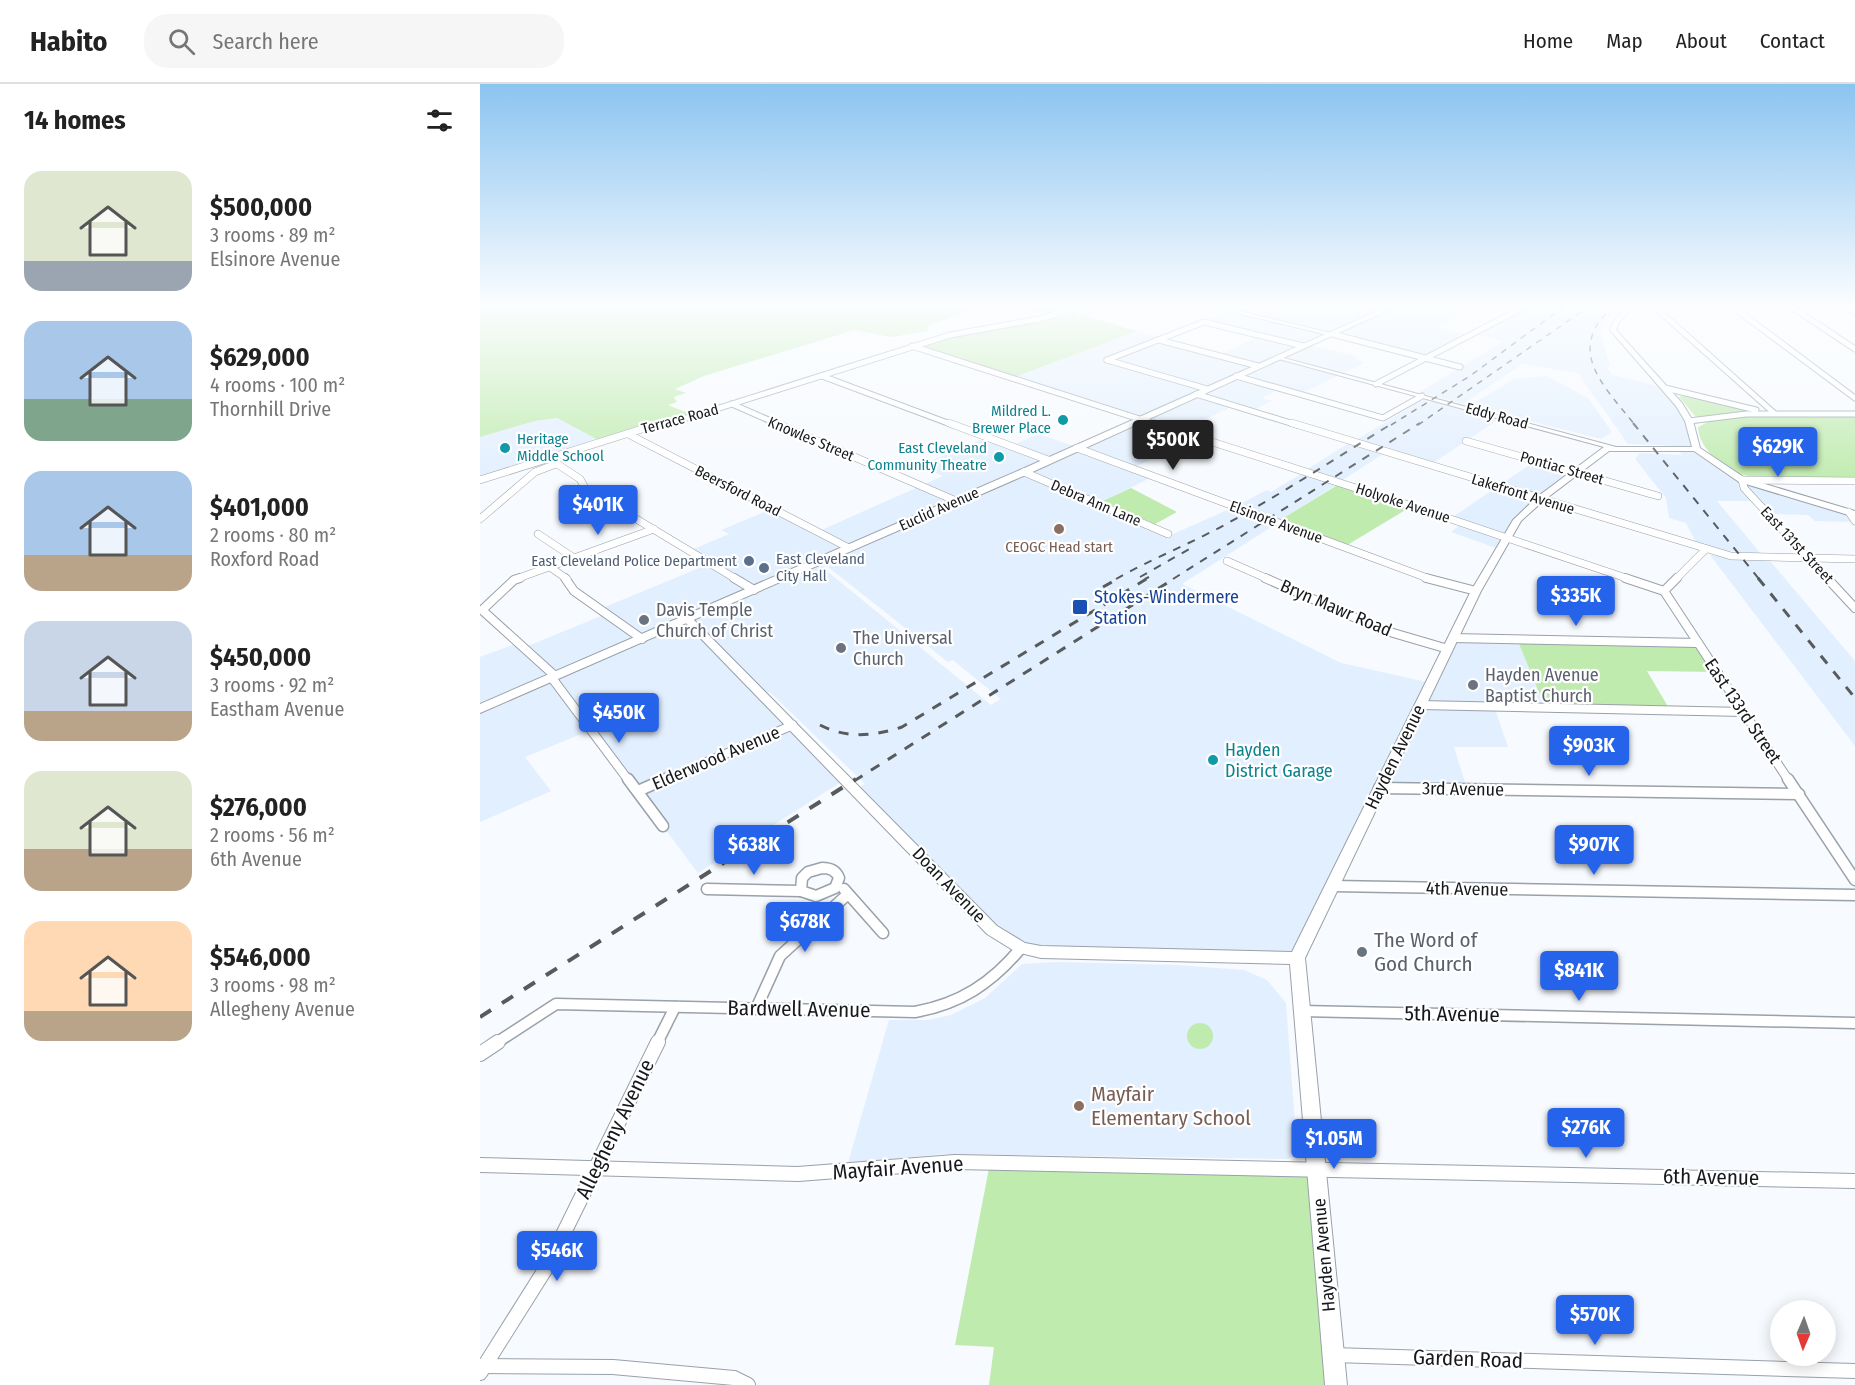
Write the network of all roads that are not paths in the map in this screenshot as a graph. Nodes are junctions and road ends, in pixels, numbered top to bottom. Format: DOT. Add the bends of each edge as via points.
graph roads {
  1 [pos="853,366"];
  2 [pos="974,366"];
  3 [pos="1127,366"];
  4 [pos="1258,366"];
  5 [pos="1307,366"];
  6 [pos="1411,366"];
  7 [pos="1452,366"];
  8 [pos="1645,366"];
  9 [pos="1721,366"];
  10 [pos="1812,366"];
  11 [pos="1460,368"];
  12 [pos="822,376"];
  13 [pos="1236,376"];
  14 [pos="1376,384"];
  15 [pos="1665,388"];
  16 [pos="1207,389"];
  17 [pos="1196,394"];
  18 [pos="1422,396"];
  19 [pos="1855,398"];
  20 [pos="732,404"];
  21 [pos="1767,413"];
  22 [pos="1774,413"];
  23 [pos="1855,414"];
  24 [pos="1140,419"];
  25 [pos="1689,421"];
  26 [pos="628,434"];
  27 [pos="1466,441"];
  28 [pos="1077,447"];
  29 [pos="1612,447"];
  30 [pos="1696,449"];
  31 [pos="548,458"];
  32 [pos="1048,460"];
  33 [pos="556,464"];
  34 [pos="523,466"];
  35 [pos="535,472"];
  36 [pos="1024,472"];
  37 [pos="1575,472"];
  38 [pos="480,480"];
  39 [pos="1742,480"];
  40 [pos="1855,482"];
  41 [pos="1658,496"];
  42 [pos="1540,499"];
  43 [pos="957,501"];
  44 [pos="1852,513"];
  45 [pos="480,519"];
  46 [pos="1855,521"];
  47 [pos="654,529"];
  48 [pos="538,534"];
  49 [pos="1168,534"];
  50 [pos="1504,539"];
  51 [pos="849,548"];
  52 [pos="1705,550"];
  53 [pos="574,558"];
  54 [pos="1810,559"];
  55 [pos="1855,559"];
  56 [pos="1227,561"];
  57 [pos="550,567"];
  58 [pos="754,590"];
  59 [pos="1476,591"];
  60 [pos="1664,591"];
  61 [pos="1855,608"];
  62 [pos="687,619"];
  63 [pos="1453,638"];
  64 [pos="642,639"];
  65 [pos="1698,643"];
  66 [pos="1448,649"];
  67 [pos="554,677"];
  68 [pos="1420,705"];
  69 [pos="480,709"];
  70 [pos="1744,712"];
  71 [pos="793,725"];
  72 [pos="1379,788"];
  73 [pos="638,791"];
  74 [pos="1799,794"];
  75 [pos="663,826"];
  76 [pos="1855,880"];
  77 [pos="838,883"];
  78 [pos="1332,886"];
  79 [pos="706,889"];
  80 [pos="801,891"];
  81 [pos="848,894"];
  82 [pos="1855,895"];
  83 [pos="883,933"];
  84 [pos="1021,948"];
  85 [pos="1297,958"];
  86 [pos="675,1006"];
  87 [pos="756,1008"];
  88 [pos="1301,1011"];
  89 [pos="1855,1023"];
  90 [pos="480,1054"];
  91 [pos="480,1166"];
  92 [pos="1316,1169"];
  93 [pos="595,1170"];
  94 [pos="1855,1180"];
  95 [pos="1333,1355"];
  96 [pos="482,1368"];
  97 [pos="1855,1371"];
  98 [pos="748,1385"];
  99 [pos="1336,1385"];
  1 -- 12 [label="street, Terrace Road"];
  2 -- 24 [label="street, Holyoke Avenue"];
  3 -- 16 [label="street"];
  4 -- 13 [label="main road, Euclid Avenue"];
  5 -- 14 [label="street, Eddy Road"];
  6 -- 14 [label="street"];
  7 -- 11 [label="street"];
  8 -- 15 [label="street"];
  9 -- 22 [label="street"];
  10 -- 19 [label="street"];
  12 -- 20 [label="street, Terrace Road"];
  12 -- 32 [label="street"];
  13 -- 16 [label="main road, Euclid Avenue"];
  13 -- 18 [label="street" via="1383,418"];
  14 -- 18 [label="street, Eddy Road"];
  15 -- 21 [label="street"];
  15 -- 25 [label="street"];
  16 -- 17 [label="main road, Euclid Avenue"];
  17 -- 24 [label="main road, Euclid Avenue"];
  17 -- 42 [label="street, Lakefront Avenue"];
  18 -- 29 [label="street, Eddy Road"];
  20 -- 26 [label="street, Terrace Road"];
  20 -- 43 [label="street, Knowles Street"];
  21 -- 22 [label="street"];
  21 -- 25 [label="street"];
  22 -- 23 [label="street"];
  24 -- 28 [label="main road, Euclid Avenue"];
  24 -- 50 [label="street, Holyoke Avenue"];
  25 -- 30 [label="street"];
  26 -- 31 [label="street, Terrace Road"];
  26 -- 51 [label="street, Beersford Road"];
  27 -- 37 [label="street, Pontiac Street"];
  28 -- 32 [label="main road, Euclid Avenue"];
  28 -- 59 [label="street, Elsinore Avenue" via="1440,584"];
  29 -- 30 [label="street"];
  29 -- 37 [label="street, Hayden Avenue"];
  30 -- 39 [label="street"];
  31 -- 33 [label="street"];
  31 -- 34 [label="street, Terrace Road"];
  32 -- 36 [label="main road, Euclid Avenue"];
  33 -- 35 [label="street"];
  33 -- 47 [label="street" via="580,479 585,488"];
  34 -- 35 [label="street"];
  34 -- 38 [label="street, Terrace Road"];
  35 -- 45 [label="street"];
  36 -- 43 [label="main road, Euclid Avenue"];
  36 -- 49 [label="street, Debra Ann Lane"];
  37 -- 41 [label="street, Pontiac Street"];
  37 -- 42 [label="street, Hayden Avenue"];
  39 -- 40 [label="street"];
  39 -- 44 [label="street"];
  39 -- 54 [label="street, East 131st Street" via="1744,488"];
  42 -- 50 [label="street, Hayden Avenue" via="1516,520"];
  42 -- 52 [label="street, Lakefront Avenue"];
  43 -- 51 [label="main road, Euclid Avenue"];
  44 -- 46 [label="street"];
  47 -- 53 [label="street"];
  47 -- 58 [label="street"];
  48 -- 53 [label="street"];
  50 -- 59 [label="street, Hayden Avenue"];
  50 -- 60 [label="street, Holyoke Avenue"];
  51 -- 58 [label="main road, Euclid Avenue"];
  52 -- 54 [label="street, Lakefront Avenue" via="1738,557"];
  52 -- 60 [label="street"];
  53 -- 57 [label="street"];
  54 -- 55 [label="street, Lakefront Avenue"];
  54 -- 61 [label="street, East 131st Street"];
  56 -- 66 [label="street, Bryn Mawr Road" via="1383,630"];
  57 -- 64 [label="street" via="568,579 574,591"];
  57 -- 67 [label="street" via="514,580 482,611"];
  58 -- 62 [label="main road, Euclid Avenue"];
  59 -- 63 [label="street, Hayden Avenue"];
  60 -- 65 [label="street, East 133rd Street"];
  62 -- 64 [label="main road, Euclid Avenue"];
  62 -- 71 [label="street, Doan Avenue"];
  63 -- 65 [label="street"];
  63 -- 66 [label="street, Hayden Avenue"];
  64 -- 67 [label="main road, Euclid Avenue"];
  65 -- 70 [label="street, East 133rd Street"];
  66 -- 68 [label="street, Hayden Avenue"];
  67 -- 69 [label="main road, Euclid Avenue"];
  67 -- 73 [label="street"];
  68 -- 70 [label="street"];
  68 -- 72 [label="street, Hayden Avenue"];
  70 -- 74 [label="street, East 133rd Street"];
  71 -- 73 [label="street, Elderwood Avenue"];
  71 -- 84 [label="street, Doan Avenue" via="992,930"];
  72 -- 74 [label="street, 3rd Avenue"];
  72 -- 78 [label="street, Hayden Avenue"];
  73 -- 75 [label="street"];
  74 -- 76 [label="street, East 133rd Street"];
  77 -- 80 [label="street" via="824,895 810,896"];
  77 -- 80 [label="street" via="834,870 816,869 801,879"];
  77 -- 81 [label="street"];
  78 -- 82 [label="street, 4th Avenue"];
  78 -- 85 [label="street, Hayden Avenue"];
  79 -- 80 [label="street"];
  81 -- 83 [label="street"];
  81 -- 87 [label="street" via="780,956"];
  84 -- 85 [label="street, Doan Avenue" via="1041,952"];
  84 -- 87 [label="street, Bardwell Avenue" via="982,988 937,1009 915,1012"];
  85 -- 88 [label="street, Hayden Avenue"];
  86 -- 87 [label="street, Bardwell Avenue"];
  86 -- 90 [label="street, Bardwell Avenue" via="556,1004"];
  86 -- 93 [label="street, Allegheny Avenue"];
  88 -- 89 [label="street, 5th Avenue"];
  88 -- 92 [label="street, Hayden Avenue"];
  91 -- 93 [label="street, Mayfair Avenue"];
  92 -- 93 [label="street, Mayfair Avenue" via="955,1162 798,1174"];
  92 -- 94 [label="street, 6th Avenue"];
  92 -- 95 [label="street, Hayden Avenue"];
  93 -- 96 [label="street, Allegheny Avenue" via="548,1265"];
  95 -- 97 [label="street, Garden Road"];
  95 -- 99 [label="street, Hayden Avenue"];
  96 -- 98 [label="street" via="613,1367 734,1378"];
}
